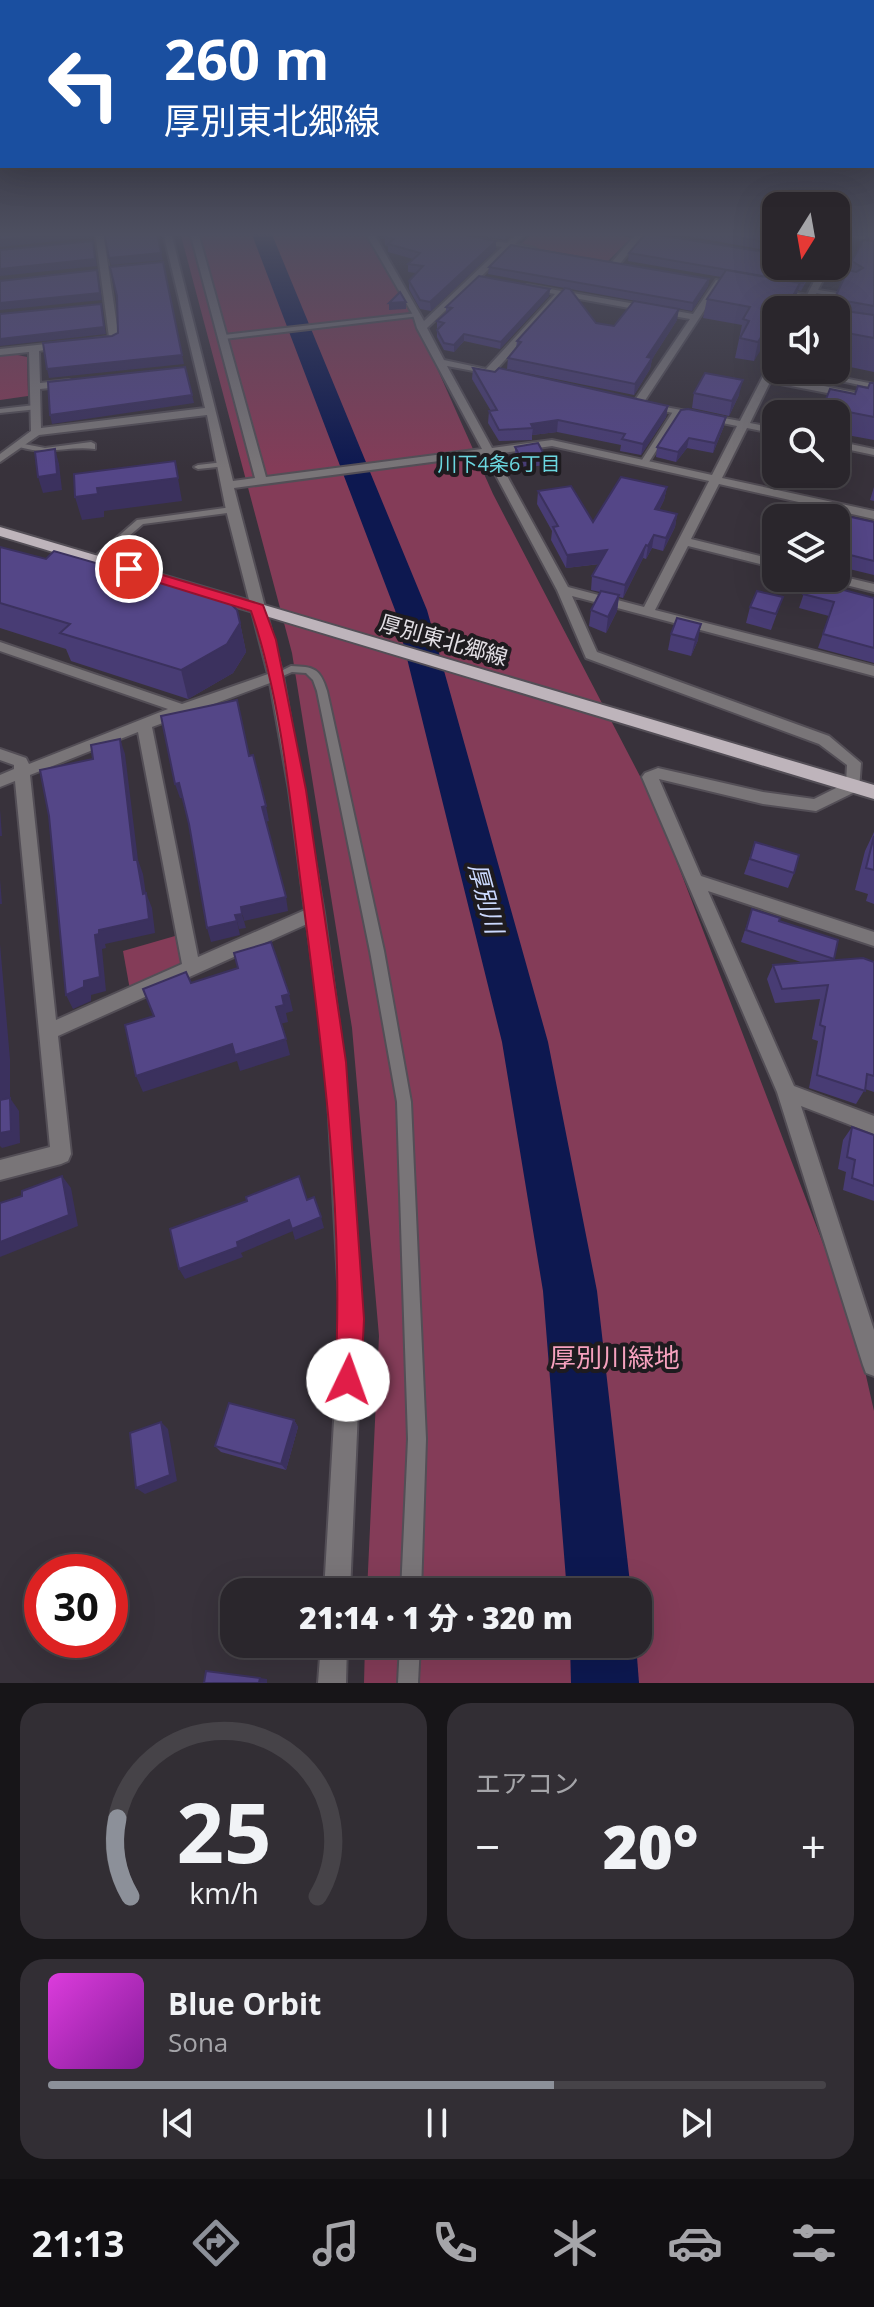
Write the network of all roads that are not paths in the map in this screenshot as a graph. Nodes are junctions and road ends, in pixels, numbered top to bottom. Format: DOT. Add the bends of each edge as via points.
graph roads {
  1 [pos="112,311"];
  2 [pos="186,311"];
  3 [pos="219,311"];
  4 [pos="414,311"];
  5 [pos="433,311"];
  6 [pos="545,311"];
  7 [pos="658,311"];
  8 [pos="699,311"];
  9 [pos="694,317"];
  10 [pos="420,321"];
  11 [pos="227,337"];
  12 [pos="88,342"];
  13 [pos="74,344"];
  14 [pos="34,348"];
  15 [pos="0,352"];
  16 [pos="441,362"];
  17 [pos="200,368"];
  18 [pos="185,370"];
  19 [pos="489,372"];
  20 [pos="504,375"];
  21 [pos="80,381"];
  22 [pos="850,381"];
  23 [pos="764,384"];
  24 [pos="798,384"];
  25 [pos="35,386"];
  26 [pos="874,386"];
  27 [pos="874,399"];
  28 [pos="623,400"];
  29 [pos="638,403"];
  30 [pos="35,407"];
  31 [pos="0,411"];
  32 [pos="210,411"];
  33 [pos="677,412"];
  34 [pos="744,425"];
  35 [pos="762,428"];
  36 [pos="36,432"];
  37 [pos="19,445"];
  38 [pos="92,447"];
  39 [pos="850,447"];
  40 [pos="487,449"];
  41 [pos="874,452"];
  42 [pos="0,459"];
  43 [pos="644,463"];
  44 [pos="224,464"];
  45 [pos="198,467"];
  46 [pos="715,479"];
  47 [pos="261,480"];
  48 [pos="229,485"];
  49 [pos="232,510"];
  50 [pos="874,515"];
  51 [pos="0,531"];
  52 [pos="683,541"];
  53 [pos="97,559"];
  54 [pos="762,561"];
  55 [pos="850,582"];
  56 [pos="874,588"];
  57 [pos="563,590"];
  58 [pos="258,609"];
  59 [pos="648,612"];
  60 [pos="0,646"];
  61 [pos="874,671"];
  62 [pos="276,676"];
  63 [pos="182,709"];
  64 [pos="144,724"];
  65 [pos="0,754"];
  66 [pos="22,772"];
  67 [pos="0,781"];
  68 [pos="854,786"];
  69 [pos="874,792"];
  70 [pos="697,881"];
  71 [pos="316,913"];
  72 [pos="874,939"];
  73 [pos="192,970"];
  74 [pos="48,1032"];
  75 [pos="787,1092"];
  76 [pos="874,1125"];
  77 [pos="0,1170"];
  78 [pos="874,1365"];
  79 [pos="338,1578"];
  80 [pos="412,1578"];
  81 [pos="333,1658"];
  82 [pos="409,1658"];
  83 [pos="332,1683"];
  84 [pos="408,1683"];
  1 -- 12 [label="street" via="114,339"];
  2 -- 17 [label="street"];
  3 -- 11 [label="street"];
  4 -- 10 [label="street"];
  5 -- 10 [label="street"];
  6 -- 19 [label="street"];
  7 -- 9 [label="street"];
  8 -- 9 [label="street"];
  9 -- 29 [label="street"];
  10 -- 11 [label="lane" via="355,322"];
  10 -- 16 [label="street"];
  11 -- 47 [label="street"];
  13 -- 14 [label="street"];
  14 -- 15 [label="street"];
  14 -- 25 [label="street"];
  16 -- 19 [label="street"];
  16 -- 40 [label="street"];
  17 -- 18 [label="street"];
  17 -- 32 [label="street"];
  19 -- 20 [label="street"];
  21 -- 25 [label="street"];
  22 -- 26 [label="lane"];
  23 -- 34 [label="street"];
  24 -- 27 [label="street"];
  25 -- 30 [label="street"];
  28 -- 29 [label="street"];
  29 -- 33 [label="street"];
  30 -- 31 [label="lane"];
  30 -- 36 [label="street"];
  32 -- 36 [label="street"];
  32 -- 44 [label="street"];
  33 -- 34 [label="street"];
  33 -- 43 [label="lane"];
  34 -- 35 [label="street"];
  34 -- 46 [label="street"];
  36 -- 37 [label="street"];
  37 -- 38 [label="lane" via="45,450"];
  37 -- 42 [label="street"];
  39 -- 41 [label="street"];
  40 -- 43 [label="street" via="552,443"];
  40 -- 47 [label="street"];
  40 -- 57 [label="street"];
  43 -- 46 [label="street"];
  44 -- 45 [label="lane"];
  44 -- 48 [label="street"];
  46 -- 50 [label="street"];
  46 -- 52 [label="street"];
  47 -- 48 [label="street"];
  48 -- 49 [label="street"];
  49 -- 53 [label="lane" via="140,522"];
  49 -- 58 [label="street"];
  51 -- 53 [label="main road, 厚別東北郷線"];
  52 -- 54 [label="street"];
  52 -- 59 [label="street"];
  53 -- 58 [label="main road, 厚別東北郷線"];
  55 -- 56 [label="street"];
  57 -- 59 [label="street"];
  57 -- 68 [label="street" via="591,655 824,740 854,763"];
  58 -- 62 [label="street"];
  58 -- 68 [label="main road, 厚別東北郷線"];
  59 -- 61 [label="street"];
  60 -- 63 [label="street"];
  62 -- 63 [label="street"];
  62 -- 71 [label="street"];
  62 -- 80 [label="lane" via="291,669 309,670 322,691 404,1102 417,1439"];
  63 -- 64 [label="street"];
  64 -- 66 [label="street"];
  64 -- 73 [label="street"];
  65 -- 66 [label="street" via="21,762"];
  66 -- 67 [label="street"];
  66 -- 74 [label="street"];
  68 -- 69 [label="main road, 厚別東北郷線"];
  68 -- 70 [label="street" via="816,805 658,773 650,777"];
  70 -- 72 [label="street"];
  70 -- 75 [label="street"];
  71 -- 73 [label="street"];
  71 -- 79 [label="street" via="335,1062 351,1319"];
  73 -- 74 [label="street"];
  74 -- 77 [label="street" via="61,1154"];
  75 -- 76 [label="street"];
  75 -- 78 [label="street"];
  81 -- 83 [label="street"];
  82 -- 84 [label="lane"];
}
